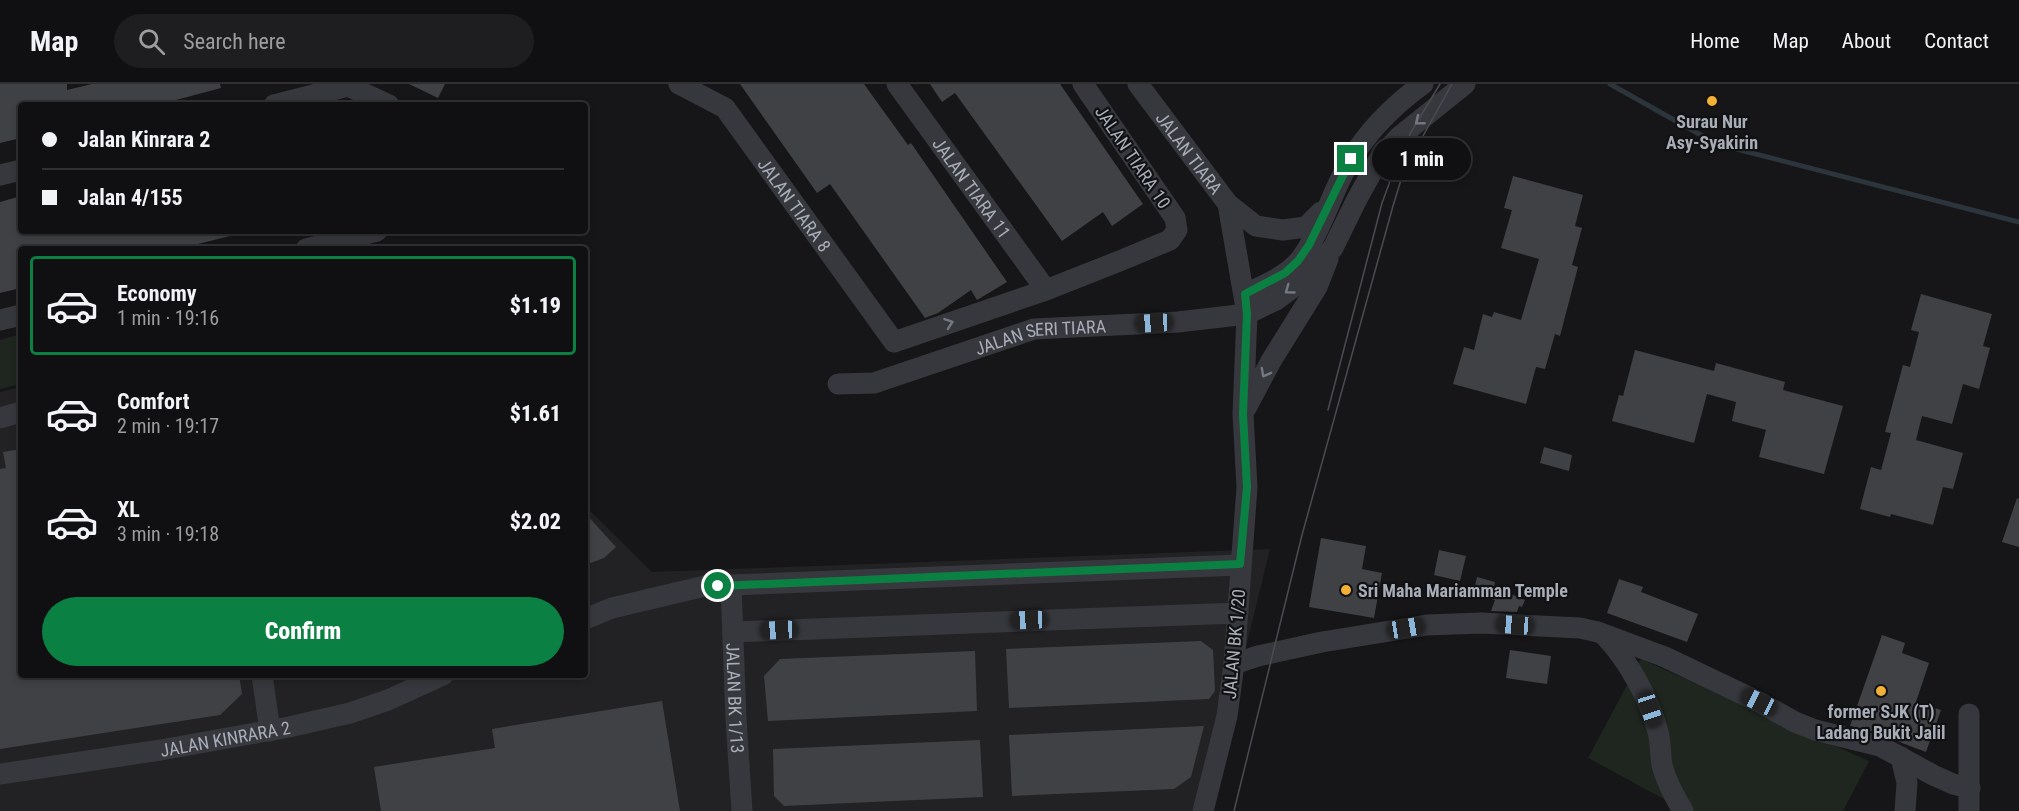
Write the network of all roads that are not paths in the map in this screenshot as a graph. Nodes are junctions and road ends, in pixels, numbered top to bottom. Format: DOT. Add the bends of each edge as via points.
graph roads {
  1 [pos="680,84"];
  2 [pos="897,84"];
  3 [pos="1083,84"];
  4 [pos="1138,84"];
  5 [pos="1424,84"];
  6 [pos="1465,84"];
  7 [pos="286,102"];
  8 [pos="383,102"];
  9 [pos="18,171"];
  10 [pos="0,175"];
  11 [pos="1228,204"];
  12 [pos="1328,205"];
  13 [pos="365,234"];
  14 [pos="318,246"];
  15 [pos="1333,248"];
  16 [pos="1046,290"];
  17 [pos="1246,304"];
  18 [pos="18,316"];
  19 [pos="0,320"];
  20 [pos="894,342"];
  21 [pos="838,384"];
  22 [pos="18,413"];
  23 [pos="1243,414"];
  24 [pos="0,418"];
  25 [pos="1240,564"];
  26 [pos="731,586"];
  27 [pos="1238,613"];
  28 [pos="588,618"];
  29 [pos="733,632"];
  30 [pos="1604,634"];
  31 [pos="1234,664"];
  32 [pos="262,678"];
  33 [pos="436,678"];
  34 [pos="1969,714"];
  35 [pos="270,731"];
  36 [pos="1901,757"];
  37 [pos="0,774"];
  38 [pos="1970,788"];
  39 [pos="742,811"];
  40 [pos="1203,811"];
  41 [pos="1683,811"];
  42 [pos="1905,811"];
  43 [pos="1969,811"];
  1 -- 20 [label="street, JALAN TIARA 8" via="724,108"];
  2 -- 16 [label="street, JALAN TIARA 11"];
  3 -- 16 [label="street, JALAN TIARA 10" via="1175,218 1177,230 1170,240"];
  4 -- 11 [label="street, JALAN TIARA"];
  5 -- 12 [label="street" via="1399,102 1373,130 1351,159"];
  6 -- 15 [label="street, one-way" via="1381,156"];
  7 -- 8 [label="street" via="348,86"];
  9 -- 10 [label="street"];
  11 -- 12 [label="street" via="1256,226 1283,230 1306,227"];
  11 -- 17 [label="street, JALAN TIARA"];
  12 -- 17 [label="street" via="1298,261"];
  13 -- 14 [label="street"];
  15 -- 17 [label="street, one-way" via="1299,283 1275,300"];
  15 -- 23 [label="street, one-way" via="1317,287"];
  20 -- 16 [label="street, JALAN TIARA 10, one-way"];
  17 -- 21 [label="street, JALAN SERI TIARA" via="1178,322 1034,329 874,383"];
  17 -- 23 [label="street, JALAN BK 1/20"];
  18 -- 19 [label="street"];
  22 -- 24 [label="street"];
  23 -- 25 [label="street, JALAN BK 1/20" via="1247,487"];
  25 -- 26 [label="street"];
  25 -- 27 [label="street, JALAN BK 1/20"];
  26 -- 28 [label="street" via="705,586 612,608"];
  26 -- 29 [label="street, JALAN BK 1/13"];
  27 -- 29 [label="street"];
  27 -- 31 [label="street, JALAN BK 1/20"];
  29 -- 39 [label="street, JALAN BK 1/13"];
  30 -- 31 [label="street" via="1580,628 1481,622 1437,624 1322,642"];
  30 -- 36 [label="street" via="1665,657 1795,722 1880,746"];
  30 -- 41 [label="street" via="1619,651 1650,709 1671,792"];
  31 -- 40 [label="street, JALAN BK 1/20" via="1227,716"];
  32 -- 35 [label="street"];
  33 -- 35 [label="street, JALAN KINRARA 2" via="350,713"];
  34 -- 38 [label="street"];
  35 -- 37 [label="street, JALAN KINRARA 2"];
  36 -- 38 [label="street"];
  36 -- 42 [label="street" via="1907,783"];
  38 -- 43 [label="street"];
}
